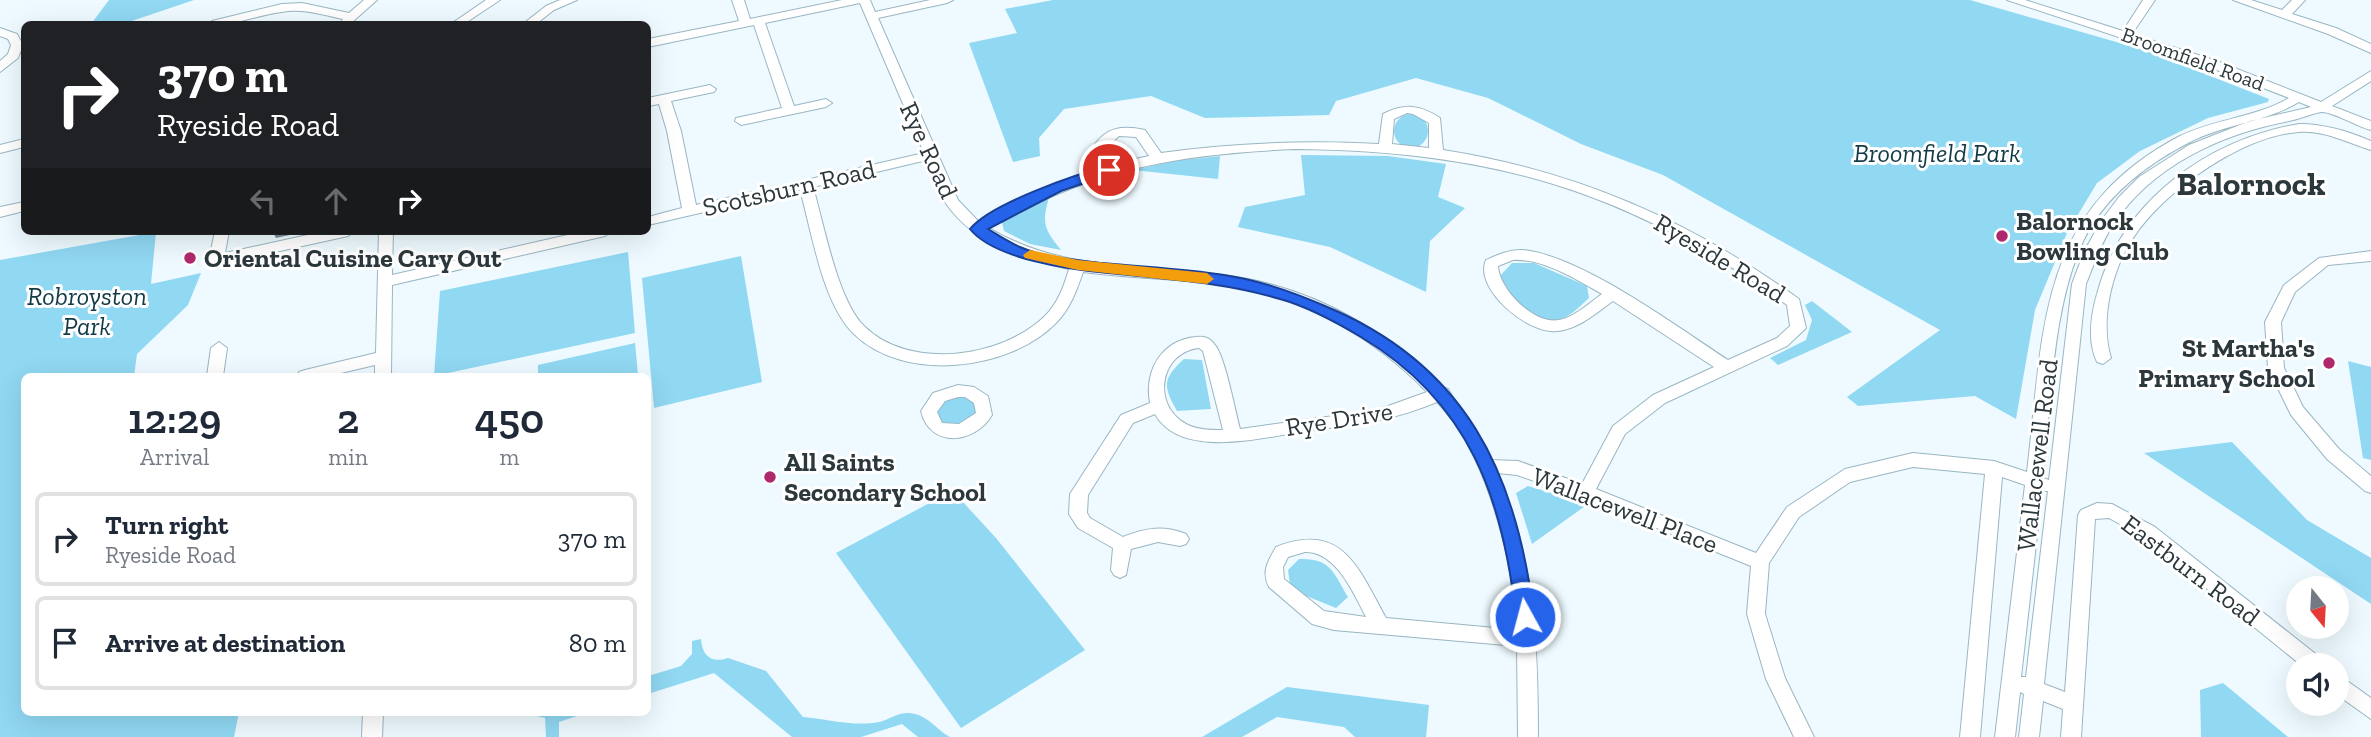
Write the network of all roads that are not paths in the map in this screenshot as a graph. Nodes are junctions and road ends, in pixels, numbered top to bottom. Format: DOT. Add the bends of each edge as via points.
graph roads {
  1 [pos="371,0"];
  2 [pos="494,0"];
  3 [pos="571,0"];
  4 [pos="738,0"];
  5 [pos="862,0"];
  6 [pos="947,0"];
  7 [pos="2013,0"];
  8 [pos="2150,0"];
  9 [pos="2239,0"];
  10 [pos="2299,0"];
  11 [pos="2285,14"];
  12 [pos="871,16"];
  13 [pos="228,21"];
  14 [pos="348,21"];
  15 [pos="462,21"];
  16 [pos="532,21"];
  17 [pos="752,22"];
  18 [pos="0,32"];
  19 [pos="2126,35"];
  20 [pos="651,42"];
  21 [pos="2371,49"];
  22 [pos="0,68"];
  23 [pos="2371,75"];
  24 [pos="710,89"];
  25 [pos="2298,98"];
  26 [pos="664,99"];
  27 [pos="651,101"];
  28 [pos="826,103"];
  29 [pos="2322,107"];
  30 [pos="789,111"];
  31 [pos="741,121"];
  32 [pos="2371,126"];
  33 [pos="21,144"];
  34 [pos="2371,146"];
  35 [pos="0,149"];
  36 [pos="1385,149"];
  37 [pos="1436,154"];
  38 [pos="931,155"];
  39 [pos="1157,158"];
  40 [pos="1109,170"];
  41 [pos="805,184"];
  42 [pos="2122,191"];
  43 [pos="2152,204"];
  44 [pos="21,208"];
  45 [pos="690,211"];
  46 [pos="0,212"];
  47 [pos="651,220"];
  48 [pos="977,229"];
  49 [pos="221,235"];
  50 [pos="330,235"];
  51 [pos="386,235"];
  52 [pos="536,235"];
  53 [pos="588,235"];
  54 [pos="537,247"];
  55 [pos="2371,256"];
  56 [pos="1078,265"];
  57 [pos="385,282"];
  58 [pos="1612,294"];
  59 [pos="219,348"];
  60 [pos="383,357"];
  61 [pos="2103,358"];
  62 [pos="959,359"];
  63 [pos="1728,368"];
  64 [pos="215,373"];
  65 [pos="317,373"];
  66 [pos="383,373"];
  67 [pos="958,391"];
  68 [pos="1442,393"];
  69 [pos="1158,406"];
  70 [pos="1233,435"];
  71 [pos="1488,466"];
  72 [pos="1994,467"];
  73 [pos="2034,482"];
  74 [pos="2371,486"];
  75 [pos="2056,490"];
  76 [pos="1586,492"];
  77 [pos="1180,539"];
  78 [pos="1122,545"];
  79 [pos="1760,562"];
  80 [pos="1120,570"];
  81 [pos="1381,627"];
  82 [pos="1528,639"];
  83 [pos="2300,653"];
  84 [pos="2011,680"];
  85 [pos="2034,688"];
  86 [pos="2349,692"];
  87 [pos="2074,704"];
  88 [pos="2371,710"];
  89 [pos="373,716"];
  90 [pos="372,737"];
  91 [pos="1528,737"];
  92 [pos="1804,737"];
  93 [pos="1970,737"];
  94 [pos="2005,737"];
  95 [pos="2029,737"];
  96 [pos="2071,737"];
  1 -- 14 [label="street"];
  2 -- 15 [label="street"];
  3 -- 16 [label="street"];
  4 -- 17 [label="street"];
  5 -- 12 [label="street, Rye Road"];
  5 -- 17 [label="street"];
  6 -- 12 [label="street"];
  7 -- 19 [label="street, Broomfield Road"];
  8 -- 19 [label="street"];
  9 -- 11 [label="street"];
  10 -- 11 [label="street"];
  11 -- 21 [label="street"];
  12 -- 38 [label="street, Rye Road"];
  13 -- 14 [label="street" via="302,7"];
  17 -- 20 [label="street"];
  17 -- 30 [label="street"];
  18 -- 22 [label="street" via="13,37 17,45 14,55"];
  19 -- 25 [label="street, Broomfield Road"];
  23 -- 29 [label="street, Wallacewell Road"];
  24 -- 26 [label="street"];
  25 -- 29 [label="street, Broomfield Road"];
  25 -- 42 [label="street, Wallacewell Road" via="2286,106 2206,129 2143,164"];
  26 -- 27 [label="street"];
  26 -- 45 [label="street"];
  28 -- 30 [label="street"];
  29 -- 32 [label="street, Broomfield Road"];
  29 -- 42 [label="street, Wallacewell Road" via="2259,123 2198,146"];
  30 -- 31 [label="street"];
  33 -- 35 [label="street"];
  34 -- 43 [label="street, Wallacewell Road" via="2349,136 2297,128 2245,143 2197,168"];
  36 -- 37 [label="street, Ryeside Road"];
  36 -- 37 [label="street" via="1388,117 1402,108 1420,110 1436,121"];
  36 -- 39 [label="street, Ryeside Road" via="1229,150"];
  37 -- 63 [label="street, Ryeside Road" via="1526,170 1638,209 1733,261 1794,303 1798,328 1782,342"];
  38 -- 41 [label="street, Scotsburn Road"];
  38 -- 48 [label="street, Rye Road" via="952,202"];
  39 -- 40 [label="street, Ryeside Road"];
  39 -- 40 [label="street" via="1140,132 1119,130 1105,136 1100,147"];
  40 -- 48 [label="street, Ryeside Road" via="1056,188"];
  41 -- 45 [label="street, Scotsburn Road"];
  41 -- 62 [label="street" via="835,281 857,328 895,352"];
  42 -- 43 [label="street"];
  42 -- 73 [label="street, Wallacewell Road" via="2090,218 2073,248 2053,316"];
  42 -- 75 [label="street, Wallacewell Road" via="2088,255 2079,284"];
  43 -- 61 [label="street, Wallacewell Road" via="2112,266 2101,306 2098,343"];
  44 -- 46 [label="street"];
  45 -- 47 [label="street, Scotsburn Road"];
  48 -- 56 [label="street, Rye Road" via="1016,251"];
  49 -- 50 [label="street" via="216,260"];
  51 -- 57 [label="street"];
  52 -- 54 [label="street"];
  53 -- 54 [label="street"];
  54 -- 57 [label="street"];
  55 -- 74 [label="street" via="2324,261 2290,289 2273,322 2276,368 2297,411 2333,454"];
  56 -- 62 [label="street" via="1068,295 1048,322 1005,348"];
  56 -- 68 [label="street, Rye Road" via="1226,281 1287,295 1370,334"];
  57 -- 60 [label="street"];
  58 -- 58 [label="street" via="1526,256 1491,263 1492,278 1502,295 1549,327 1570,322"];
  58 -- 63 [label="street"];
  59 -- 64 [label="street"];
  60 -- 65 [label="street"];
  60 -- 66 [label="street"];
  62 -- 67 [label="street"];
  63 -- 76 [label="street, Ryeside Road" via="1659,399 1619,430"];
  68 -- 70 [label="street, Rye Drive" via="1383,415"];
  68 -- 71 [label="street, Rye Road"];
  69 -- 70 [label="street, Rye Drive" via="1188,432"];
  69 -- 70 [label="street" via="1155,378 1163,364 1181,345 1203,342 1210,349"];
  69 -- 78 [label="street" via="1127,419 1079,494 1078,514 1084,523"];
  71 -- 76 [label="street, Wallacewell Place" via="1518,468"];
  71 -- 82 [label="street, Rye Road" via="1520,572"];
  72 -- 73 [label="street"];
  72 -- 79 [label="street" via="1913,460 1845,476 1793,512"];
  72 -- 93 [label="street, Wallacewell Road"];
  73 -- 75 [label="street"];
  73 -- 84 [label="street, Wallacewell Road"];
  75 -- 85 [label="street, Wallacewell Road"];
  76 -- 79 [label="street, Wallacewell Place"];
  77 -- 78 [label="street" via="1154,533"];
  78 -- 80 [label="street"];
  79 -- 92 [label="street" via="1756,614 1776,679"];
  81 -- 81 [label="street" via="1319,618 1294,601 1275,582 1274,566 1282,552 1302,545 1327,548 1346,568"];
  81 -- 82 [label="street"];
  82 -- 91 [label="street, Rye Road"];
  83 -- 87 [label="street, Eastburn Road" via="2149,532 2112,511 2096,510 2087,515"];
  84 -- 85 [label="street"];
  84 -- 94 [label="street, Wallacewell Road"];
  85 -- 87 [label="street"];
  85 -- 95 [label="street, Wallacewell Road"];
  86 -- 88 [label="street"];
  87 -- 96 [label="street"];
  89 -- 90 [label="street"];
}
